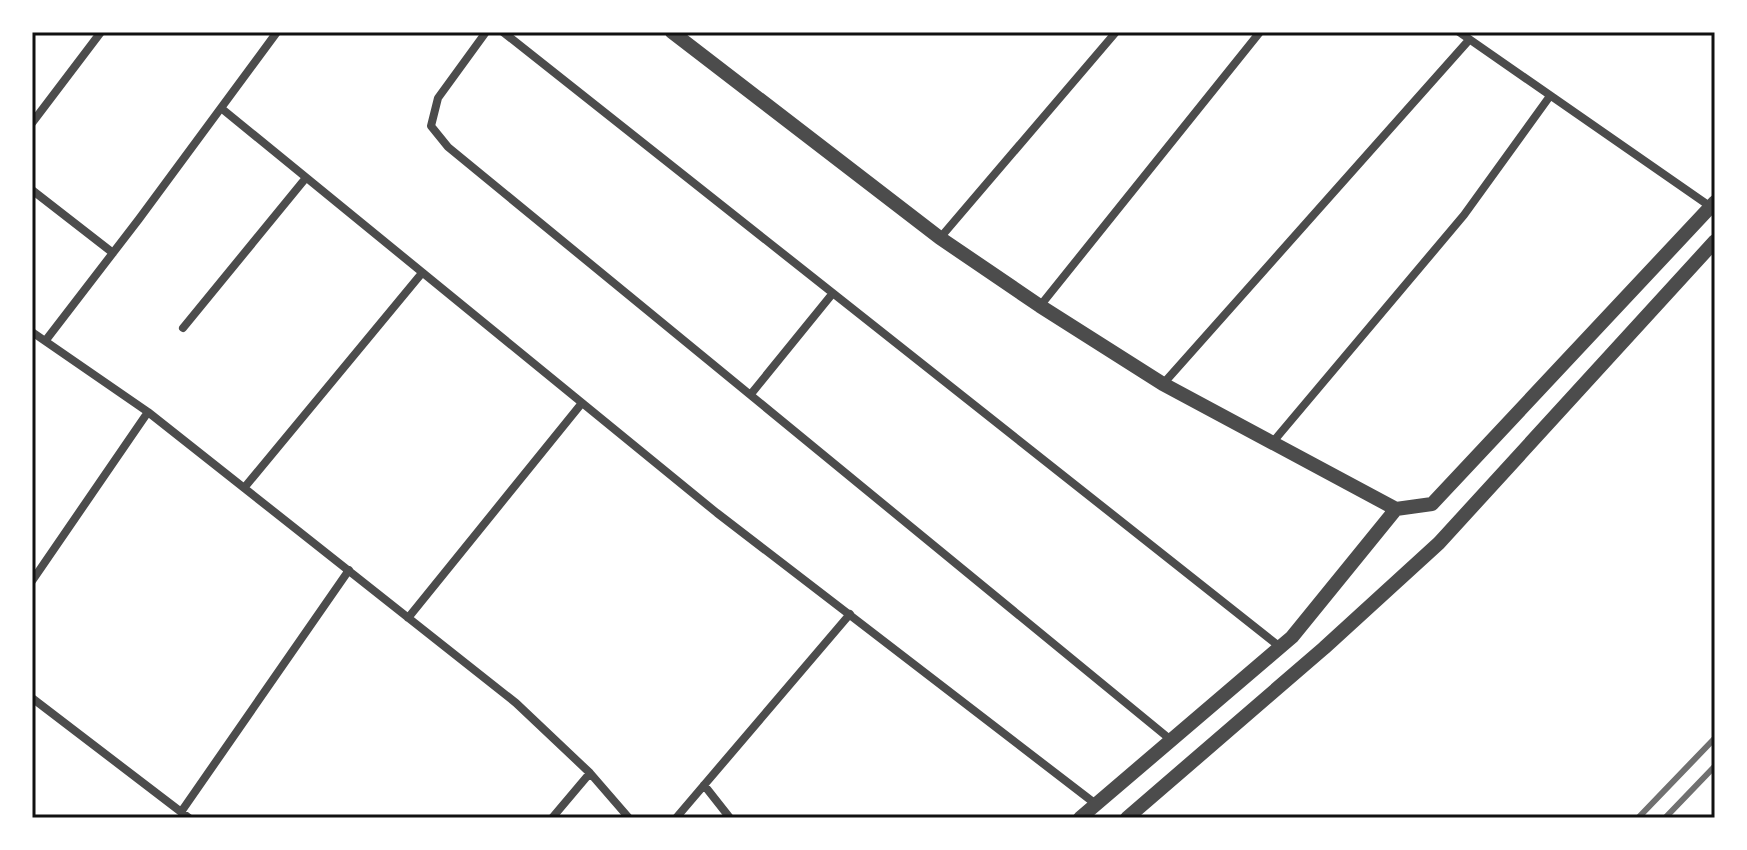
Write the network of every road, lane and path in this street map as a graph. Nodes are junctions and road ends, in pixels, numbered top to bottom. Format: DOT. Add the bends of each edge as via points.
graph roads {
  1 [pos="101,32"];
  2 [pos="277,32"];
  3 [pos="486,32"];
  4 [pos="503,32"];
  5 [pos="672,32"];
  6 [pos="1116,32"];
  7 [pos="1260,32"];
  8 [pos="1459,32"];
  9 [pos="1469,40"];
  10 [pos="1550,96"];
  11 [pos="221,108"];
  12 [pos="32,123"];
  13 [pos="305,179"];
  14 [pos="32,190"];
  15 [pos="1713,205"];
  16 [pos="940,238"];
  17 [pos="1715,241"];
  18 [pos="113,253"];
  19 [pos="422,273"];
  20 [pos="833,293"];
  21 [pos="1040,306"];
  22 [pos="183,328"];
  23 [pos="32,332"];
  24 [pos="46,340"];
  25 [pos="1163,384"];
  26 [pos="751,394"];
  27 [pos="582,403"];
  28 [pos="148,412"];
  29 [pos="1272,443"];
  30 [pos="244,488"];
  31 [pos="1396,509"];
  32 [pos="349,570"];
  33 [pos="32,581"];
  34 [pos="850,614"];
  35 [pos="408,618"];
  36 [pos="1280,647"];
  37 [pos="32,698"];
  38 [pos="1171,740"];
  39 [pos="590,773"];
  40 [pos="704,785"];
  41 [pos="1097,805"];
  42 [pos="185,815"];
  43 [pos="552,818"];
  44 [pos="629,818"];
  45 [pos="676,818"];
  46 [pos="730,818"];
  47 [pos="1080,818"];
  48 [pos="1127,818"];
  1 -- 12 [label="street"];
  2 -- 11 [label="street"];
  3 -- 26 [label="street" via="438,98 431,126 448,147"];
  4 -- 20 [label="street"];
  5 -- 16 [label="street"];
  6 -- 16 [label="street"];
  7 -- 21 [label="street"];
  8 -- 9 [label="street"];
  9 -- 10 [label="street"];
  9 -- 25 [label="street"];
  10 -- 15 [label="street"];
  10 -- 29 [label="street" via="1464,215"];
  11 -- 13 [label="street"];
  11 -- 18 [label="street"];
  13 -- 19 [label="street"];
  13 -- 22 [label="street"];
  14 -- 18 [label="street"];
  15 -- 31 [label="street" via="1432,504"];
  16 -- 21 [label="street"];
  17 -- 48 [label="street" via="1439,543"];
  18 -- 24 [label="street"];
  19 -- 27 [label="street"];
  19 -- 30 [label="street"];
  20 -- 26 [label="street"];
  20 -- 36 [label="street"];
  21 -- 25 [label="street"];
  23 -- 24 [label="street"];
  24 -- 28 [label="street"];
  25 -- 29 [label="street"];
  26 -- 38 [label="street"];
  27 -- 34 [label="street"];
  27 -- 35 [label="street"];
  28 -- 30 [label="street"];
  28 -- 33 [label="street"];
  29 -- 31 [label="street"];
  30 -- 32 [label="street"];
  31 -- 36 [label="street"];
  32 -- 35 [label="street"];
  32 -- 42 [label="street"];
  34 -- 40 [label="street"];
  34 -- 41 [label="street"];
  35 -- 39 [label="street" via="516,703"];
  36 -- 38 [label="street"];
  37 -- 42 [label="street"];
  38 -- 41 [label="street"];
  39 -- 43 [label="street"];
  39 -- 44 [label="street"];
  40 -- 45 [label="street"];
  40 -- 46 [label="street"];
  41 -- 47 [label="street"];
}
